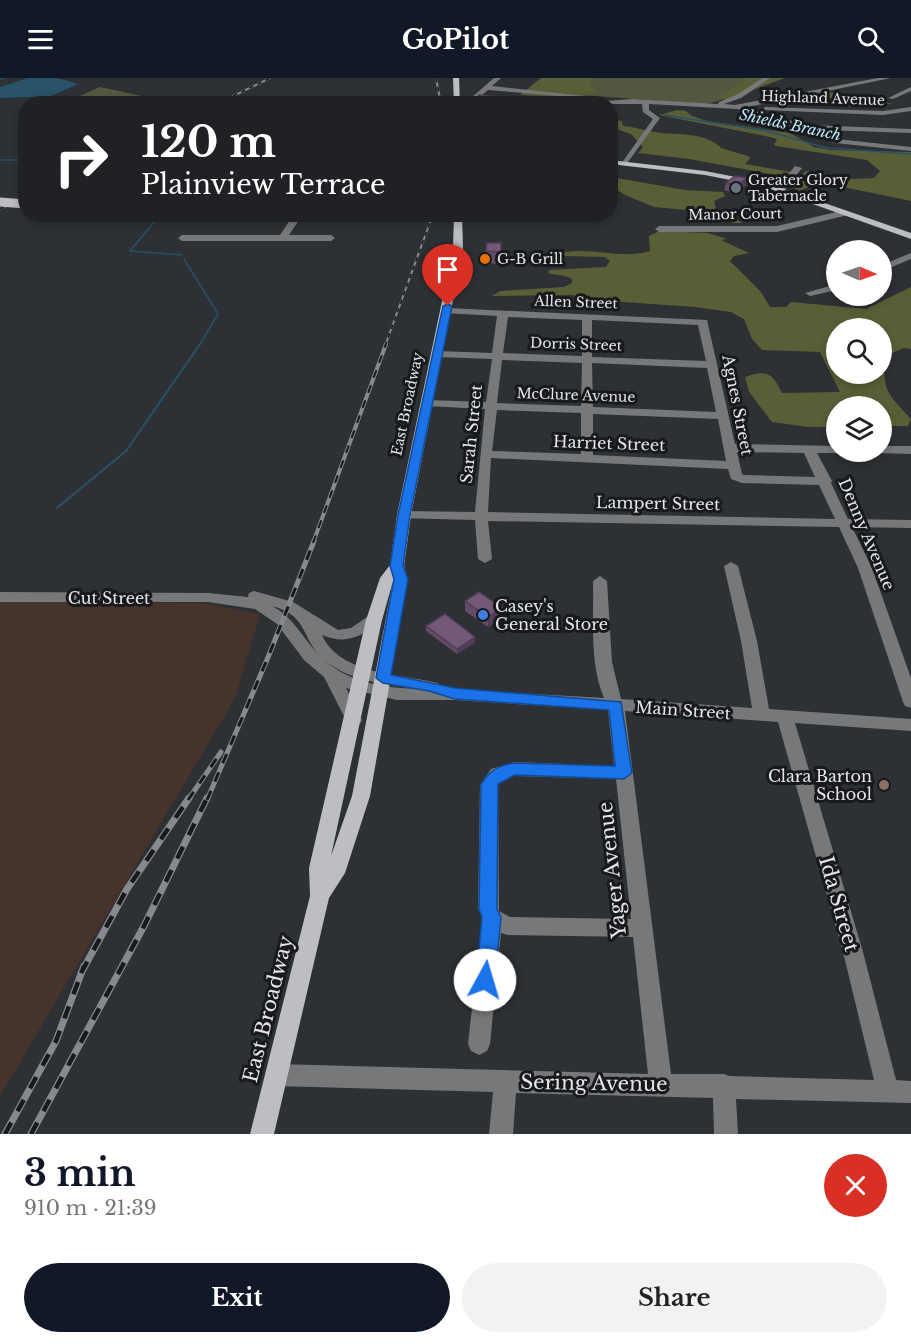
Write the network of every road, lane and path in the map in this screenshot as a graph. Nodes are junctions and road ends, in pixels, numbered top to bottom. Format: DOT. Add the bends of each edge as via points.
graph roads {
  1 [pos="456,78"];
  2 [pos="498,78"];
  3 [pos="767,78"];
  4 [pos="890,78"];
  5 [pos="901,80"];
  6 [pos="487,88"];
  7 [pos="911,89"];
  8 [pos="457,96"];
  9 [pos="477,96"];
  10 [pos="578,96"];
  11 [pos="891,98"];
  12 [pos="618,100"];
  13 [pos="642,102"];
  14 [pos="618,103"];
  15 [pos="733,105"];
  16 [pos="911,110"];
  17 [pos="818,128"];
  18 [pos="911,131"];
  19 [pos="911,149"];
  20 [pos="618,163"];
  21 [pos="626,164"];
  22 [pos="798,168"];
  23 [pos="781,189"];
  24 [pos="0,201"];
  25 [pos="18,202"];
  26 [pos="844,213"];
  27 [pos="294,222"];
  28 [pos="455,222"];
  29 [pos="659,229"];
  30 [pos="911,236"];
  31 [pos="182,238"];
  32 [pos="283,238"];
  33 [pos="331,238"];
  34 [pos="911,256"];
  35 [pos="892,264"];
  36 [pos="826,289"];
  37 [pos="810,293"];
  38 [pos="447,311"];
  39 [pos="503,313"];
  40 [pos="587,316"];
  41 [pos="703,322"];
  42 [pos="438,354"];
  43 [pos="497,356"];
  44 [pos="586,360"];
  45 [pos="713,365"];
  46 [pos="427,403"];
  47 [pos="491,406"];
  48 [pos="587,410"];
  49 [pos="723,416"];
  50 [pos="730,447"];
  51 [pos="809,450"];
  52 [pos="826,450"];
  53 [pos="892,450"];
  54 [pos="911,450"];
  55 [pos="485,454"];
  56 [pos="587,459"];
  57 [pos="733,465"];
  58 [pos="826,481"];
  59 [pos="404,515"];
  60 [pos="481,516"];
  61 [pos="844,522"];
  62 [pos="911,524"];
  63 [pos="485,559"];
  64 [pos="397,566"];
  65 [pos="731,566"];
  66 [pos="600,581"];
  67 [pos="0,597"];
  68 [pos="218,598"];
  69 [pos="308,618"];
  70 [pos="375,618"];
  71 [pos="331,675"];
  72 [pos="372,683"];
  73 [pos="911,702"];
  74 [pos="616,706"];
  75 [pos="762,716"];
  76 [pos="785,717"];
  77 [pos="354,720"];
  78 [pos="911,725"];
  79 [pos="624,773"];
  80 [pos="320,896"];
  81 [pos="492,917"];
  82 [pos="641,928"];
  83 [pos="479,1044"];
  84 [pos="276,1074"];
  85 [pos="505,1082"];
  86 [pos="661,1084"];
  87 [pos="724,1085"];
  88 [pos="888,1092"];
  89 [pos="911,1092"];
  90 [pos="262,1134"];
  91 [pos="501,1134"];
  92 [pos="726,1134"];
  1 -- 8 [label="main road"];
  2 -- 6 [label="street"];
  3 -- 15 [label="street" via="742,92"];
  4 -- 5 [label="street"];
  4 -- 15 [label="street"];
  6 -- 9 [label="street"];
  6 -- 10 [label="street"];
  7 -- 11 [label="street"];
  12 -- 13 [label="street"];
  13 -- 14 [label="street"];
  13 -- 15 [label="street"];
  13 -- 21 [label="street" via="645,111 660,117"];
  15 -- 16 [label="street, Highland Avenue" via="873,113"];
  15 -- 17 [label="street" via="777,121"];
  17 -- 18 [label="street"];
  17 -- 19 [label="street" via="830,140"];
  20 -- 21 [label="main road"];
  21 -- 23 [label="main road" via="712,174"];
  22 -- 23 [label="street"];
  23 -- 26 [label="main road"];
  24 -- 25 [label="main road, bridge"];
  26 -- 29 [label="street, Manor Court" via="777,229"];
  26 -- 30 [label="main road"];
  27 -- 32 [label="street"];
  28 -- 38 [label="main road, East Broadway" via="458,249"];
  31 -- 32 [label="street"];
  32 -- 33 [label="street"];
  34 -- 35 [label="street"];
  36 -- 37 [label="street"];
  38 -- 39 [label="street, Allen Street"];
  38 -- 42 [label="main road, East Broadway"];
  39 -- 40 [label="street, Allen Street"];
  39 -- 43 [label="street, Sarah Street"];
  40 -- 41 [label="street, Allen Street"];
  40 -- 44 [label="street"];
  41 -- 45 [label="street, Agnes Street"];
  42 -- 43 [label="street, Dorris Street"];
  42 -- 46 [label="main road, East Broadway"];
  43 -- 44 [label="street, Dorris Street"];
  43 -- 47 [label="street, Sarah Street"];
  44 -- 45 [label="street, Dorris Street"];
  44 -- 48 [label="street"];
  45 -- 49 [label="street, Agnes Street"];
  46 -- 47 [label="street, McClure Avenue"];
  46 -- 59 [label="main road, East Broadway"];
  47 -- 48 [label="street, McClure Avenue"];
  47 -- 55 [label="street, Sarah Street"];
  48 -- 49 [label="street, McClure Avenue"];
  48 -- 56 [label="street"];
  49 -- 50 [label="street, Agnes Street"];
  50 -- 51 [label="street"];
  50 -- 57 [label="street, Agnes Street"];
  51 -- 52 [label="street"];
  51 -- 58 [label="street, Denny Avenue"];
  53 -- 54 [label="street"];
  55 -- 56 [label="street, Harriet Street"];
  55 -- 60 [label="street, Sarah Street"];
  56 -- 57 [label="street, Harriet Street"];
  57 -- 58 [label="street, Agnes Street" via="736,476 742,479"];
  58 -- 61 [label="street, Denny Avenue"];
  59 -- 60 [label="street, Lampert Street"];
  59 -- 64 [label="main road, East Broadway"];
  60 -- 61 [label="street, Lampert Street"];
  60 -- 63 [label="street, Sarah Street"];
  61 -- 62 [label="street, Lampert Street"];
  61 -- 73 [label="street, Denny Avenue" via="865,568"];
  64 -- 70 [label="main road, East Broadway" via="387,578"];
  64 -- 72 [label="main road, East Broadway" via="401,579"];
  65 -- 75 [label="street"];
  66 -- 74 [label="street, Yager Avenue" via="604,652 610,695"];
  67 -- 68 [label="street, Cut Street"];
  68 -- 69 [label="street, Cut Street" via="229,594 264,597 288,605"];
  68 -- 71 [label="street, Cut Street" via="255,604 274,612"];
  69 -- 70 [label="street, Cut Street" via="339,636 359,631"];
  69 -- 72 [label="street" via="312,633 327,655"];
  70 -- 72 [label="main road, East Broadway"];
  71 -- 72 [label="street, Cut Street"];
  71 -- 77 [label="street"];
  72 -- 74 [label="street, Main Street" via="428,696 455,694"];
  72 -- 77 [label="main road, East Broadway"];
  72 -- 80 [label="main road, East Broadway" via="353,824 335,873"];
  74 -- 75 [label="street, Main Street"];
  74 -- 79 [label="street, Yager Avenue"];
  75 -- 76 [label="street, Main Street"];
  76 -- 78 [label="street, Main Street"];
  76 -- 88 [label="street, Ida Street" via="856,963"];
  77 -- 80 [label="main road, East Broadway" via="319,868"];
  79 -- 81 [label="street" via="515,769 505,770 491,780 488,909"];
  79 -- 82 [label="street, Yager Avenue"];
  80 -- 84 [label="main road, East Broadway"];
  81 -- 82 [label="street" via="507,926"];
  81 -- 83 [label="street"];
  82 -- 86 [label="street, Yager Avenue"];
  84 -- 85 [label="street, Sering Avenue"];
  84 -- 90 [label="main road, East Broadway"];
  85 -- 86 [label="street, Sering Avenue"];
  85 -- 91 [label="street"];
  86 -- 87 [label="street, Sering Avenue"];
  87 -- 88 [label="street, Sering Avenue"];
  87 -- 92 [label="street"];
  88 -- 89 [label="street, Sering Avenue"];
}
